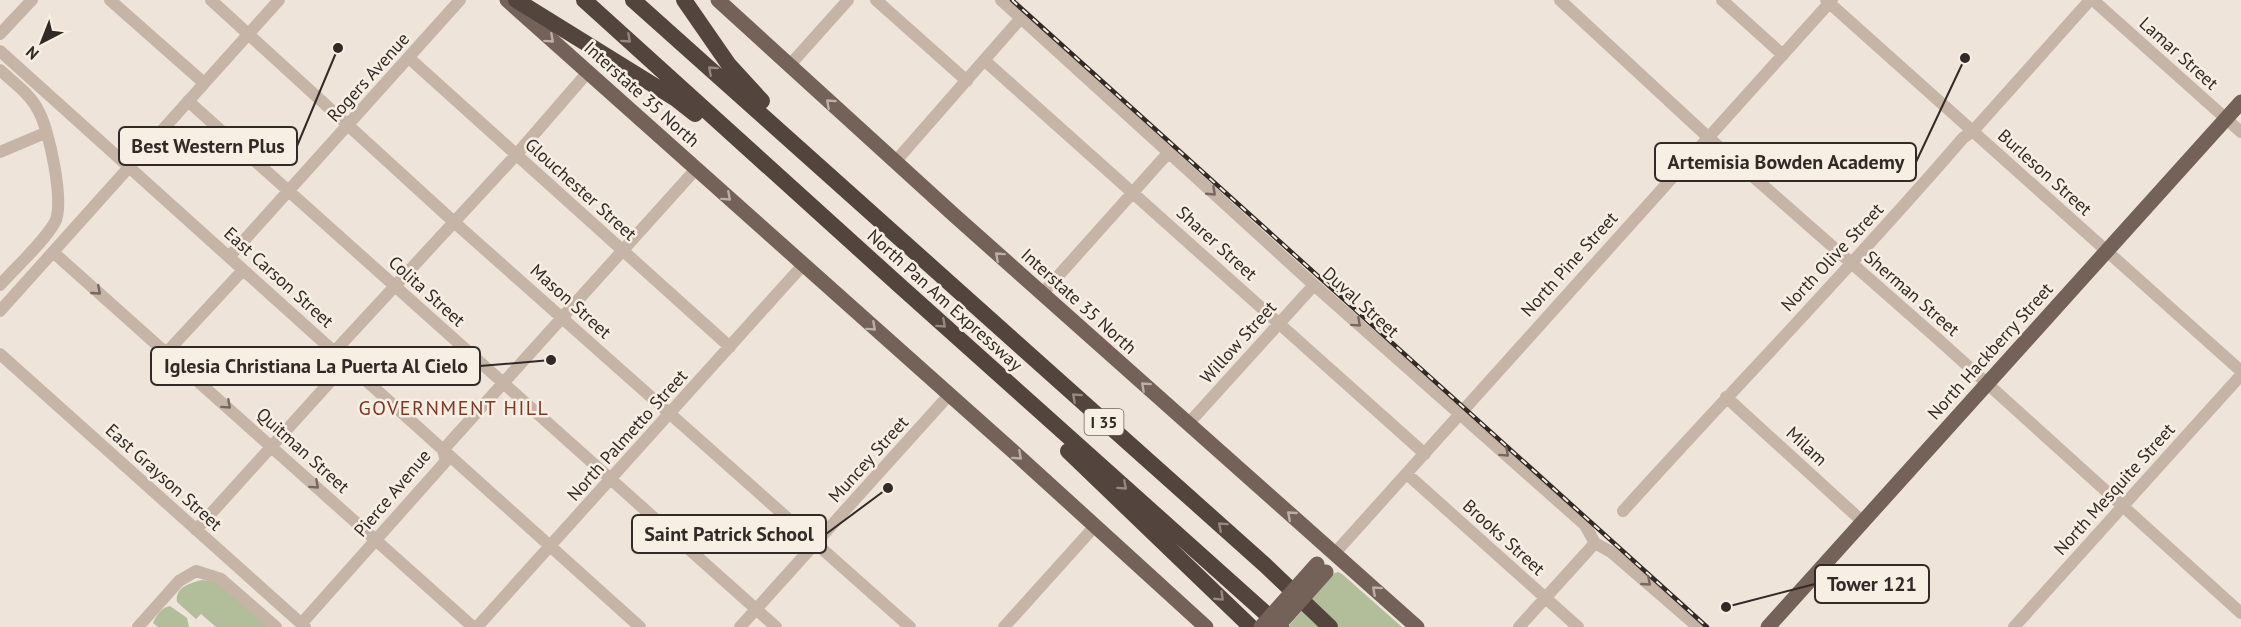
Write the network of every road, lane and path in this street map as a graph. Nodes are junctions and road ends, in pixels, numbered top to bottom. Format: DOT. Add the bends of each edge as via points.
graph roads {
  1 [pos="32,0"];
  2 [pos="110,0"];
  3 [pos="211,0"];
  4 [pos="279,0"];
  5 [pos="460,0"];
  6 [pos="507,0"];
  7 [pos="516,0"];
  8 [pos="584,0"];
  9 [pos="633,0"];
  10 [pos="684,0"];
  11 [pos="718,0"];
  12 [pos="848,0"];
  13 [pos="876,0"];
  14 [pos="1001,0"];
  15 [pos="1722,0"];
  16 [pos="2091,0"];
  17 [pos="1829,1"];
  18 [pos="1567,2"];
  19 [pos="1021,18"];
  20 [pos="0,34"];
  21 [pos="248,35"];
  22 [pos="0,51"];
  23 [pos="1783,55"];
  24 [pos="409,58"];
  25 [pos="984,60"];
  26 [pos="789,66"];
  27 [pos="0,70"];
  28 [pos="588,72"];
  29 [pos="967,81"];
  30 [pos="204,83"];
  31 [pos="188,101"];
  32 [pos="2241,102"];
  33 [pos="2226,118"];
  34 [pos="348,126"];
  35 [pos="1972,131"];
  36 [pos="2241,132"];
  37 [pos="45,133"];
  38 [pos="1709,138"];
  39 [pos="0,152"];
  40 [pos="1169,152"];
  41 [pos="516,154"];
  42 [pos="896,162"];
  43 [pos="129,166"];
  44 [pos="696,169"];
  45 [pos="289,192"];
  46 [pos="1133,192"];
  47 [pos="454,222"];
  48 [pos="624,251"];
  49 [pos="2107,251"];
  50 [pos="53,252"];
  51 [pos="229,257"];
  52 [pos="1851,264"];
  53 [pos="803,265"];
  54 [pos="243,270"];
  55 [pos="943,278"];
  56 [pos="0,285"];
  57 [pos="898,285"];
  58 [pos="1314,285"];
  59 [pos="395,287"];
  60 [pos="1042,294"];
  61 [pos="0,311"];
  62 [pos="563,318"];
  63 [pos="1280,324"];
  64 [pos="730,347"];
  65 [pos="167,352"];
  66 [pos="334,352"];
  67 [pos="0,354"];
  68 [pos="347,363"];
  69 [pos="986,363"];
  70 [pos="2241,373"];
  71 [pos="1988,383"];
  72 [pos="504,384"];
  73 [pos="950,395"];
  74 [pos="1726,397"];
  75 [pos="670,414"];
  76 [pos="1461,414"];
  77 [pos="1188,424"];
  78 [pos="272,446"];
  79 [pos="443,450"];
  80 [pos="1425,454"];
  81 [pos="1407,474"];
  82 [pos="611,480"];
  83 [pos="2123,506"];
  84 [pos="1623,511"];
  85 [pos="1863,522"];
  86 [pos="1095,526"];
  87 [pos="196,531"];
  88 [pos="376,540"];
  89 [pos="1595,543"];
  90 [pos="816,544"];
  91 [pos="551,546"];
  92 [pos="1335,553"];
  93 [pos="1265,565"];
  94 [pos="1322,568"];
  95 [pos="1546,599"];
  96 [pos="756,608"];
  97 [pos="2241,613"];
  98 [pos="303,626"];
  99 [pos="138,627"];
  100 [pos="276,627"];
  101 [pos="475,627"];
  102 [pos="640,627"];
  103 [pos="740,627"];
  104 [pos="776,627"];
  105 [pos="910,627"];
  106 [pos="1004,627"];
  107 [pos="1206,627"];
  108 [pos="1251,627"];
  109 [pos="1261,627"];
  110 [pos="1276,627"];
  111 [pos="1281,627"];
  112 [pos="1330,627"];
  113 [pos="1342,627"];
  114 [pos="1417,627"];
  115 [pos="1519,627"];
  116 [pos="1578,627"];
  117 [pos="1698,627"];
  118 [pos="1768,627"];
  119 [pos="2014,627"];
  1 -- 20 [label="street"];
  2 -- 30 [label="street"];
  3 -- 21 [label="street, Mason Street"];
  4 -- 21 [label="street"];
  5 -- 24 [label="street, Rogers Avenue"];
  6 -- 28 [label="main road, Interstate 35 North, one-way"];
  7 -- 57 [label="highway" via="689,109"];
  8 -- 57 [label="highway, North Pan Am Expressway / I 35, one-way"];
  55 -- 9 [label="highway, North Pan Am Expressway / I 35, one-way"];
  10 -- 55 [label="highway" via="744,84 838,169"];
  11 -- 26 [label="main road, Interstate 35 North"];
  12 -- 26 [label="street"];
  13 -- 29 [label="street"];
  14 -- 19 [label="street, Duval Street"];
  15 -- 23 [label="street"];
  16 -- 33 [label="street, Lamar Street"];
  16 -- 35 [label="street, North Olive Street"];
  17 -- 23 [label="street, North Pine Street"];
  17 -- 35 [label="street, Burleson Street"];
  18 -- 38 [label="street, Sherman Street"];
  19 -- 25 [label="street"];
  19 -- 40 [label="street, Duval Street"];
  21 -- 30 [label="street"];
  21 -- 34 [label="street, Mason Street"];
  22 -- 43 [label="street, East Carson Street"];
  23 -- 38 [label="street, North Pine Street"];
  24 -- 34 [label="street, Rogers Avenue"];
  24 -- 41 [label="street, Glouchester Street"];
  25 -- 29 [label="street"];
  25 -- 46 [label="street, Sharer Street"];
  42 -- 26 [label="main road, Interstate 35 North, one-way"];
  27 -- 37 [label="street" via="34,103"];
  28 -- 41 [label="street"];
  28 -- 44 [label="main road, Interstate 35 North"];
  29 -- 42 [label="street"];
  30 -- 31 [label="street"];
  31 -- 43 [label="street"];
  31 -- 45 [label="street, Colita Street"];
  32 -- 33 [label="main road, North Hackberry Street"];
  33 -- 36 [label="street, Lamar Street"];
  33 -- 49 [label="main road, North Hackberry Street"];
  34 -- 45 [label="street, Rogers Avenue"];
  34 -- 47 [label="street, Mason Street"];
  35 -- 49 [label="street, Burleson Street"];
  35 -- 52 [label="street, North Olive Street"];
  37 -- 39 [label="street"];
  37 -- 56 [label="street" via="55,167 58,215 48,232"];
  38 -- 52 [label="street, Sherman Street"];
  38 -- 76 [label="street, North Pine Street"];
  40 -- 46 [label="street"];
  40 -- 58 [label="street, Duval Street, one-way"];
  41 -- 47 [label="street"];
  41 -- 48 [label="street, Glouchester Street"];
  60 -- 42 [label="main road, Interstate 35 North, one-way"];
  43 -- 50 [label="street"];
  43 -- 51 [label="street, East Carson Street"];
  44 -- 48 [label="street, Pierce Avenue"];
  44 -- 53 [label="main road, Interstate 35 North, one-way"];
  45 -- 51 [label="street, Rogers Avenue"];
  45 -- 59 [label="street, Colita Street"];
  46 -- 60 [label="street"];
  46 -- 63 [label="street, Sharer Street"];
  47 -- 59 [label="street"];
  47 -- 62 [label="street, Mason Street"];
  48 -- 62 [label="street, Pierce Avenue"];
  48 -- 64 [label="street, Glouchester Street"];
  49 -- 70 [label="street, Burleson Street"];
  49 -- 71 [label="main road, North Hackberry Street"];
  50 -- 61 [label="street"];
  50 -- 65 [label="street, Quitman Street, one-way"];
  51 -- 54 [label="street, East Carson Street"];
  52 -- 71 [label="street, Sherman Street"];
  52 -- 74 [label="street, North Olive Street"];
  53 -- 64 [label="street, North Palmetto Street"];
  53 -- 73 [label="main road, Interstate 35 North, one-way"];
  54 -- 65 [label="street"];
  54 -- 66 [label="street, East Carson Street"];
  93 -- 55 [label="highway, North Pan Am Expressway / I 35, one-way"];
  57 -- 69 [label="highway, North Pan Am Expressway / I 35, one-way"];
  58 -- 63 [label="street, Willow Street"];
  58 -- 76 [label="street, Duval Street, one-way"];
  59 -- 66 [label="street"];
  59 -- 72 [label="street, Colita Street"];
  77 -- 60 [label="main road, Interstate 35 North, one-way"];
  62 -- 72 [label="street, Pierce Avenue"];
  62 -- 75 [label="street, Mason Street"];
  63 -- 77 [label="street, Willow Street"];
  63 -- 80 [label="street, Sharer Street"];
  64 -- 75 [label="street, North Palmetto Street"];
  65 -- 78 [label="street, Quitman Street, one-way"];
  66 -- 68 [label="street, East Carson Street"];
  67 -- 87 [label="street, East Grayson Street"];
  68 -- 78 [label="street"];
  68 -- 79 [label="street, East Carson Street"];
  69 -- 108 [label="highway, one-way" via="1036,420"];
  69 -- 111 [label="highway, North Pan Am Expressway / I 35, one-way"];
  70 -- 83 [label="street, North Mesquite Street"];
  71 -- 83 [label="street, Sherman Street"];
  71 -- 85 [label="main road, North Hackberry Street"];
  72 -- 79 [label="street, Pierce Avenue"];
  72 -- 82 [label="street, Colita Street"];
  73 -- 86 [label="main road, Interstate 35 North, one-way"];
  73 -- 90 [label="street, Muncey Street"];
  74 -- 84 [label="street, North Olive Street"];
  74 -- 85 [label="street, Milam"];
  75 -- 82 [label="street, North Palmetto Street"];
  75 -- 90 [label="street, Mason Street"];
  76 -- 80 [label="street, North Pine Street"];
  76 -- 89 [label="street, Duval Street, one-way" via="1585,525"];
  92 -- 77 [label="main road, Interstate 35 North, one-way"];
  78 -- 87 [label="street"];
  78 -- 88 [label="street, Quitman Street, one-way"];
  79 -- 88 [label="street, Pierce Avenue" via="446,461"];
  79 -- 91 [label="street, East Carson Street"];
  80 -- 81 [label="street, North Pine Street"];
  81 -- 92 [label="street, North Pine Street"];
  81 -- 95 [label="street, Brooks Street"];
  82 -- 91 [label="street, North Palmetto Street"];
  82 -- 96 [label="street, Colita Street"];
  83 -- 97 [label="street, Sherman Street"];
  83 -- 119 [label="street, North Mesquite Street"];
  85 -- 118 [label="main road, North Hackberry Street"];
  86 -- 106 [label="street"];
  86 -- 107 [label="main road, Interstate 35 North"];
  87 -- 98 [label="street, East Grayson Street"];
  88 -- 98 [label="street, Pierce Avenue"];
  88 -- 101 [label="street, Quitman Street"];
  89 -- 95 [label="street"];
  89 -- 117 [label="street, Duval Street, one-way" via="1611,552"];
  90 -- 96 [label="street, Muncey Street"];
  90 -- 105 [label="street, Mason Street"];
  91 -- 101 [label="street, North Palmetto Street"];
  91 -- 102 [label="street, East Carson Street"];
  92 -- 94 [label="main road, North Pine Street"];
  114 -- 92 [label="main road, Interstate 35 North, one-way"];
  93 -- 112 [label="highway, North Pan Am Expressway / I 35"];
  93 -- 113 [label="highway"];
  94 -- 109 [label="main road, North Pine Street, bridge"];
  94 -- 110 [label="main road, North Pine Street, bridge"];
  95 -- 115 [label="street"];
  95 -- 116 [label="street, Brooks Street"];
  96 -- 103 [label="street, Muncey Street"];
  96 -- 104 [label="street, Colita Street"];
  99 -- 100 [label="street" via="179,581 198,571 221,579"];
}
